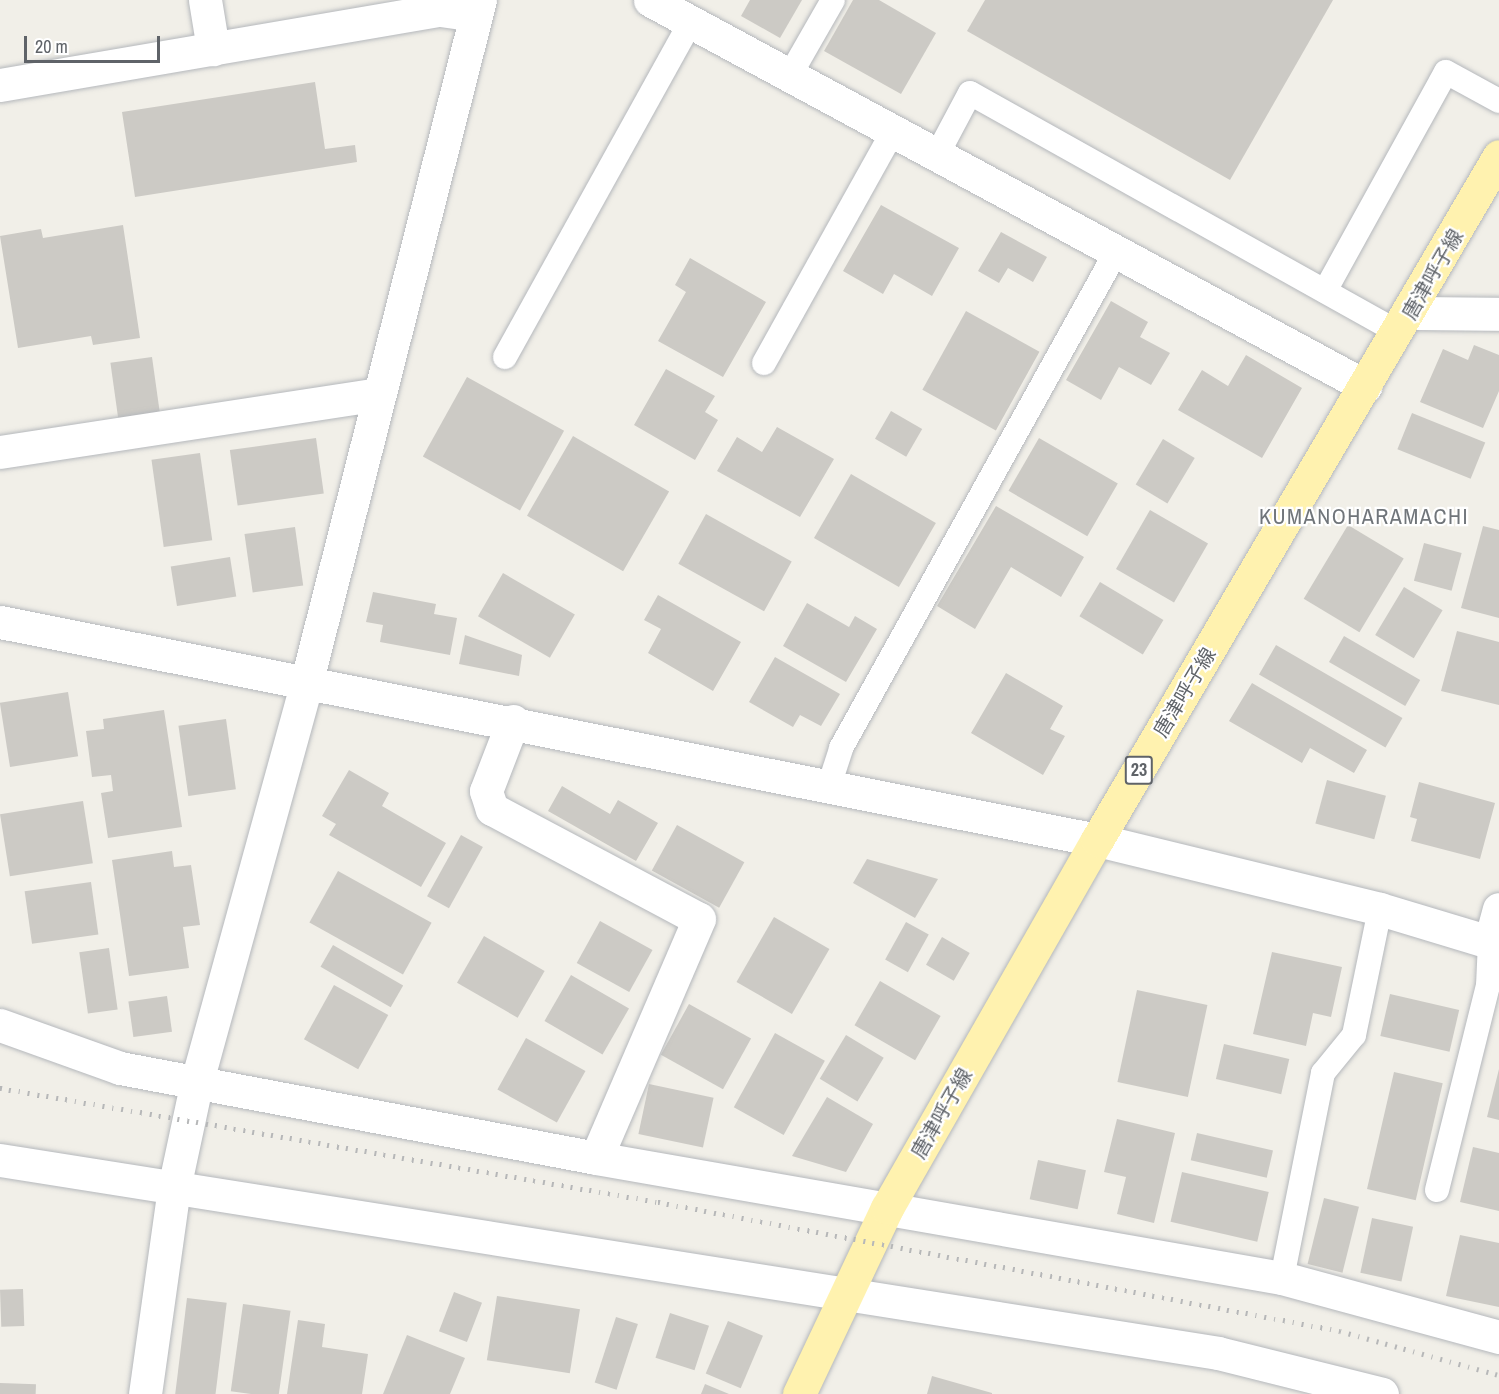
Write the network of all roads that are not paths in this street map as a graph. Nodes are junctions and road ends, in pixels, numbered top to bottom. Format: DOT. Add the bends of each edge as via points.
graph roads {
  1 [pos="204,0"];
  2 [pos="650,0"];
  3 [pos="833,0"];
  4 [pos="478,8"];
  5 [pos="691,22"];
  6 [pos="213,49"];
  7 [pos="790,75"];
  8 [pos="0,85"];
  9 [pos="1499,101"];
  10 [pos="893,131"];
  11 [pos="937,155"];
  12 [pos="1499,156"];
  13 [pos="1116,252"];
  14 [pos="1325,291"];
  15 [pos="1499,314"];
  16 [pos="1404,322"];
  17 [pos="505,357"];
  18 [pos="764,363"];
  19 [pos="1365,386"];
  20 [pos="380,393"];
  21 [pos="0,452"];
  22 [pos="0,622"];
  23 [pos="306,684"];
  24 [pos="513,721"];
  25 [pos="829,786"];
  26 [pos="1097,840"];
  27 [pos="1380,909"];
  28 [pos="1499,909"];
  29 [pos="1494,943"];
  30 [pos="0,1025"];
  31 [pos="197,1081"];
  32 [pos="596,1158"];
  33 [pos="0,1160"];
  34 [pos="174,1188"];
  35 [pos="1437,1190"];
  36 [pos="887,1208"];
  37 [pos="1282,1278"];
  38 [pos="845,1291"];
  39 [pos="1499,1337"];
  40 [pos="145,1394"];
  41 [pos="799,1394"];
  42 [pos="1382,1394"];
  1 -- 6 [label="street"];
  2 -- 5 [label="street"];
  3 -- 7 [label="lane"];
  4 -- 6 [label="street" via="440,10"];
  4 -- 20 [label="street"];
  5 -- 7 [label="street"];
  5 -- 17 [label="lane"];
  6 -- 8 [label="street"];
  7 -- 10 [label="street"];
  9 -- 14 [label="lane" via="1446,72"];
  10 -- 11 [label="street"];
  10 -- 18 [label="lane"];
  11 -- 13 [label="street"];
  11 -- 14 [label="lane" via="970,93"];
  12 -- 16 [label="main road, 唐津呼子線 / 23"];
  13 -- 19 [label="street"];
  13 -- 25 [label="lane" via="841,748"];
  14 -- 16 [label="lane"];
  15 -- 16 [label="street"];
  16 -- 19 [label="main road, 唐津呼子線 / 23"];
  19 -- 26 [label="main road, 唐津呼子線 / 23"];
  20 -- 21 [label="street"];
  20 -- 23 [label="street"];
  22 -- 23 [label="street"];
  23 -- 24 [label="street"];
  23 -- 31 [label="street"];
  24 -- 25 [label="street"];
  24 -- 32 [label="street" via="486,791 492,808 699,919"];
  25 -- 26 [label="street"];
  26 -- 27 [label="street"];
  26 -- 36 [label="main road, 唐津呼子線 / 23"];
  27 -- 29 [label="street"];
  27 -- 37 [label="lane" via="1354,1035 1323,1073"];
  28 -- 29 [label="street"];
  29 -- 35 [label="lane" via="1488,986"];
  30 -- 31 [label="street" via="120,1068"];
  31 -- 32 [label="street"];
  31 -- 34 [label="street"];
  32 -- 36 [label="street"];
  33 -- 34 [label="street"];
  34 -- 38 [label="street"];
  34 -- 40 [label="street"];
  36 -- 37 [label="street"];
  36 -- 38 [label="main road, 唐津呼子線 / 23"];
  37 -- 39 [label="street"];
  38 -- 41 [label="main road, 唐津呼子線 / 23"];
  38 -- 42 [label="street" via="1218,1353"];
}
